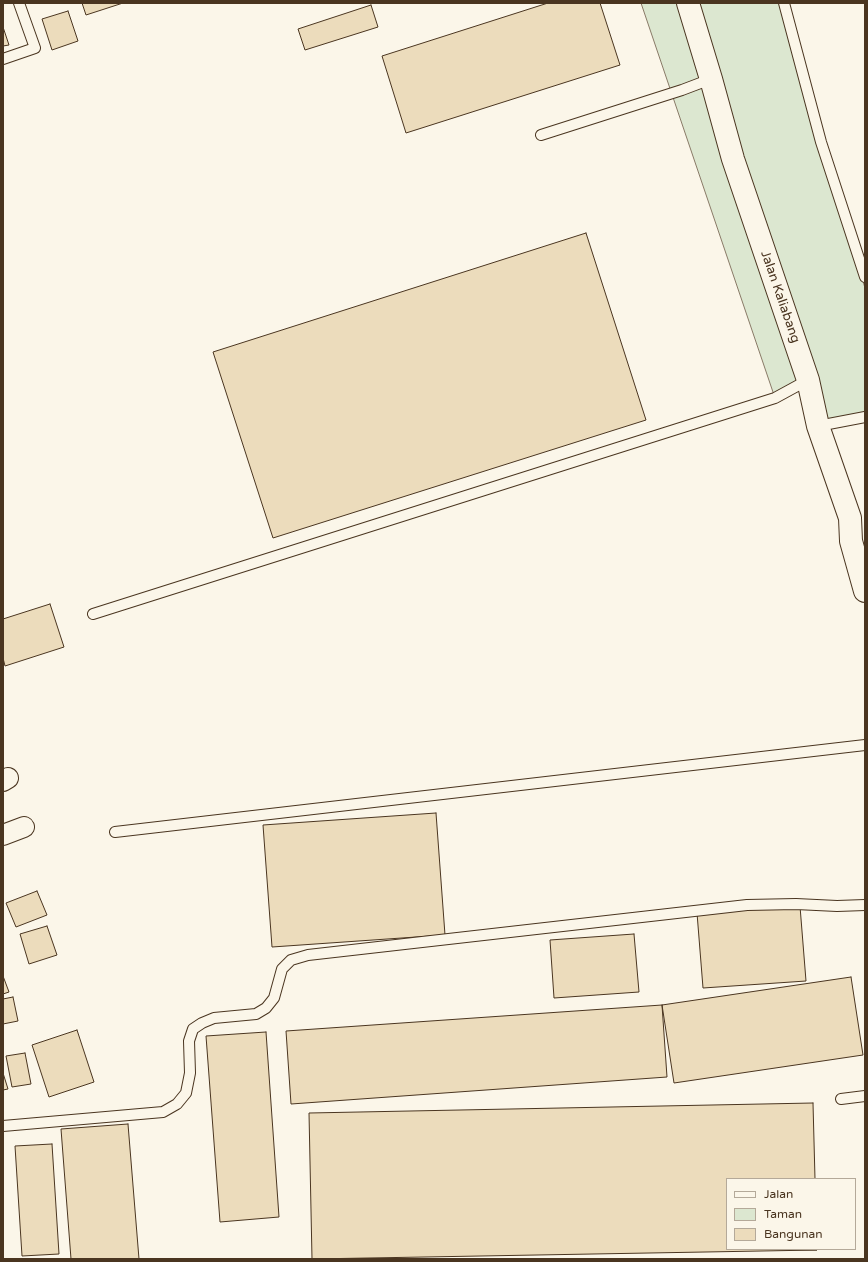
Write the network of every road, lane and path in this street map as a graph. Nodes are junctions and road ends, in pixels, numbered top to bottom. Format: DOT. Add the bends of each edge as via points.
graph roads {
  1 [pos="19,3"];
  2 [pos="688,3"];
  3 [pos="784,3"];
  4 [pos="3,59"];
  5 [pos="711,79"];
  6 [pos="541,135"];
  7 [pos="865,277"];
  8 [pos="808,380"];
  9 [pos="865,417"];
  10 [pos="818,426"];
  11 [pos="865,591"];
  12 [pos="93,614"];
  13 [pos="865,745"];
  14 [pos="24,826"];
  15 [pos="115,832"];
  16 [pos="3,835"];
  17 [pos="865,905"];
  18 [pos="865,1096"];
  19 [pos="841,1099"];
  20 [pos="3,1126"];
  1 -- 4 [label="lane" via="35,48"];
  2 -- 5 [label="main road, Jalan Kaliabang"];
  3 -- 7 [label="lane" via="821,142"];
  5 -- 6 [label="lane"];
  5 -- 8 [label="main road, Jalan Kaliabang" via="733,160"];
  8 -- 10 [label="main road, Jalan Kaliabang"];
  8 -- 12 [label="lane" via="775,398"];
  9 -- 10 [label="lane"];
  10 -- 11 [label="main road, Jalan Kaliabang" via="850,518 851,541"];
  13 -- 15 [label="lane"];
  14 -- 16 [label="street"];
  17 -- 20 [label="lane" via="747,905 308,955 291,960 282,969 274,998 266,1008 256,1014 214,1018 193,1029 189,1041 190,1073 186,1093 177,1104 163,1112"];
  18 -- 19 [label="lane"];
}
